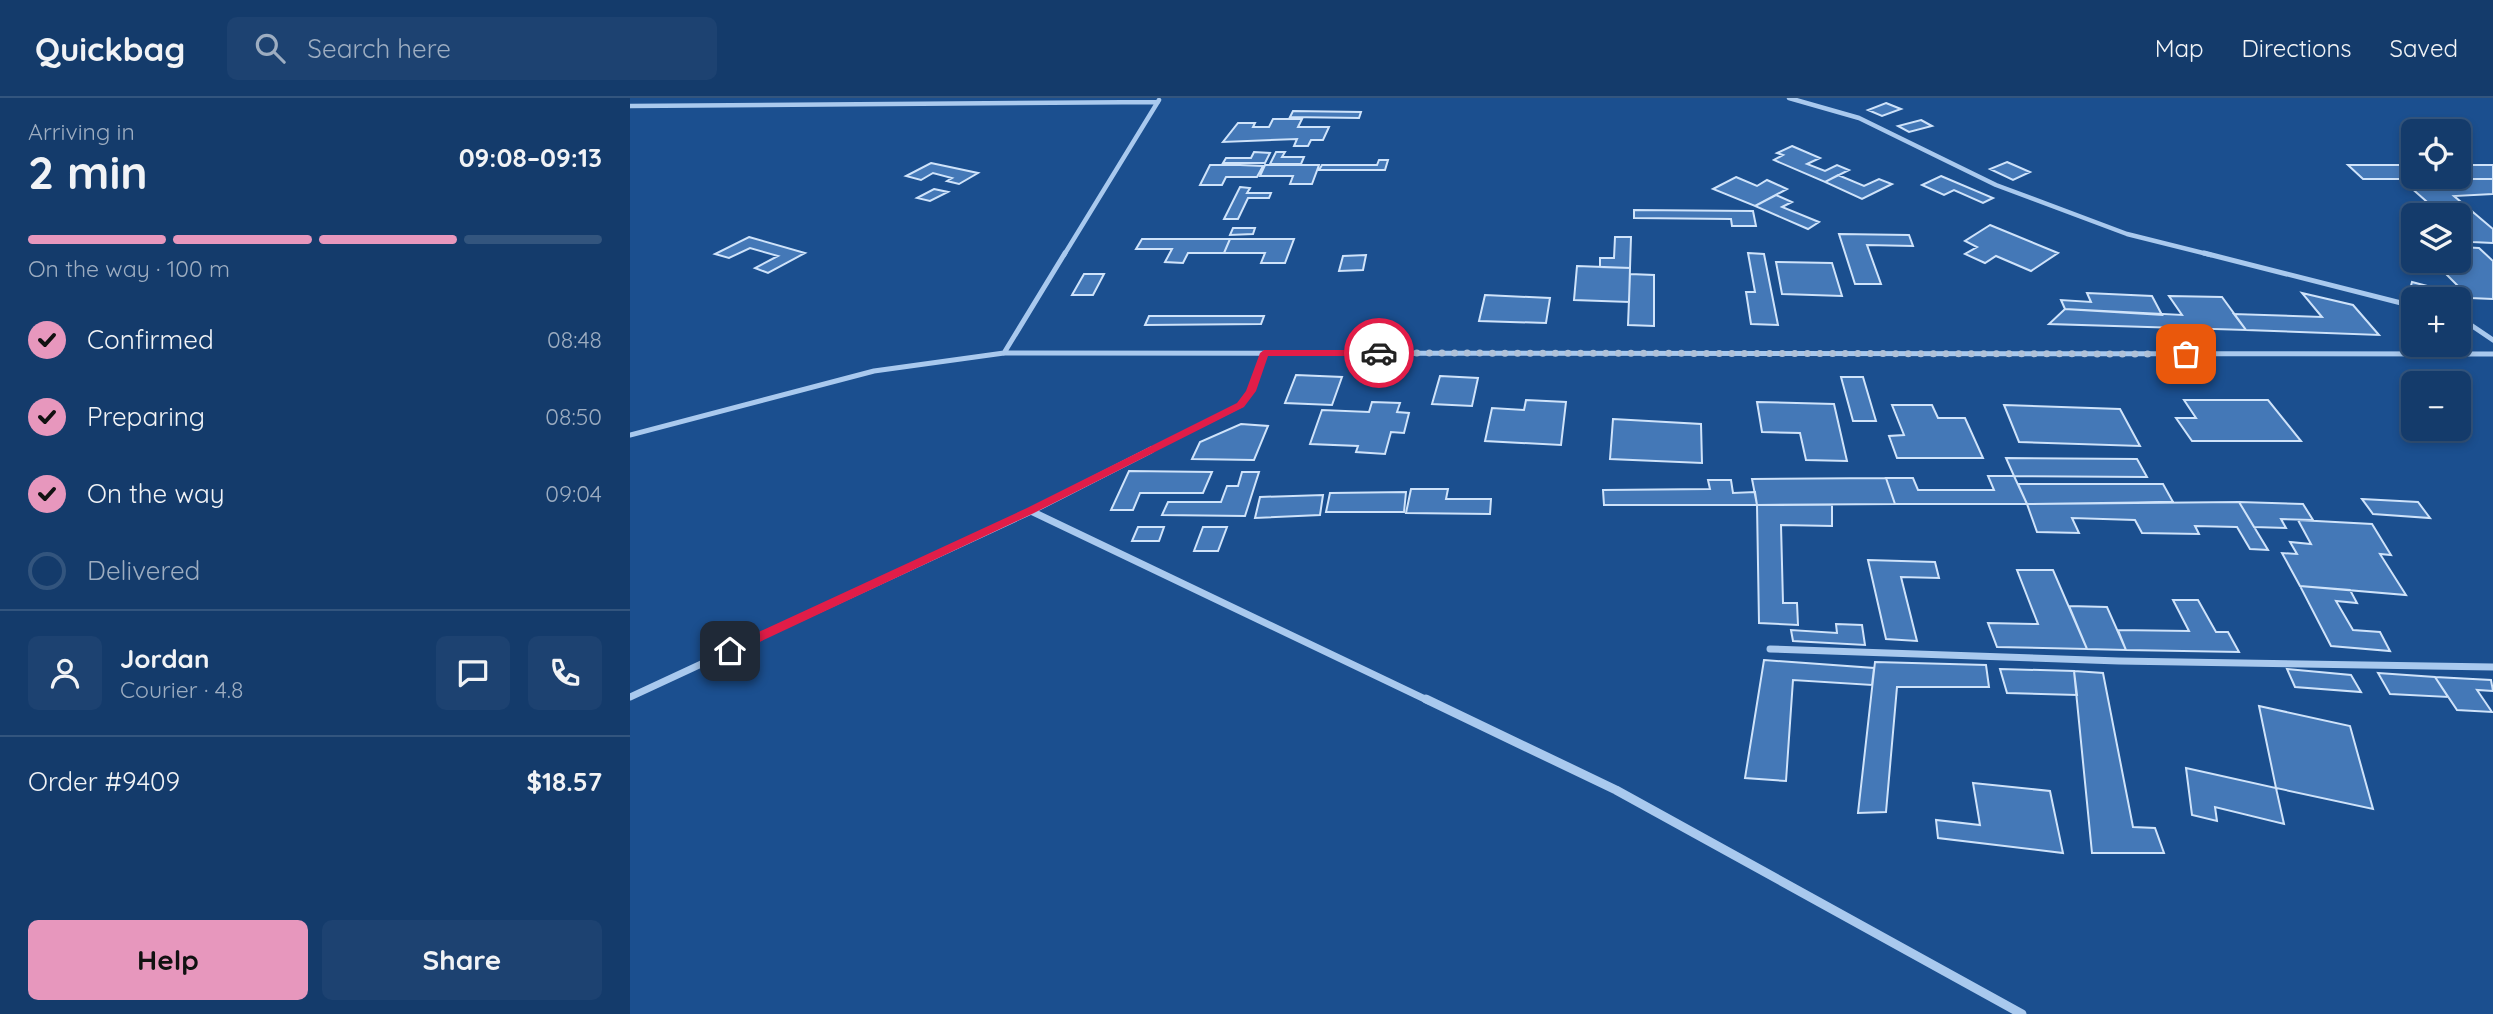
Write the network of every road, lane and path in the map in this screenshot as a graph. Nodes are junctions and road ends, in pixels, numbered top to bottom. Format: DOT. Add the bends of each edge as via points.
graph roads {
  1 [pos="971,98"];
  2 [pos="1789,98"];
  3 [pos="1159,100"];
  4 [pos="966,104"];
  5 [pos="630,106"];
  6 [pos="2401,303"];
  7 [pos="2471,325"];
  8 [pos="2493,340"];
  9 [pos="1004,353"];
  10 [pos="1264,353"];
  11 [pos="2493,354"];
  12 [pos="630,435"];
  13 [pos="1031,511"];
  14 [pos="1770,649"];
  15 [pos="2493,667"];
  16 [pos="630,697"];
  17 [pos="2022,1014"];
  1 -- 4 [label="street"];
  2 -- 6 [label="street" via="1859,118 1996,186 2127,234"];
  3 -- 4 [label="street"];
  3 -- 9 [label="street"];
  4 -- 5 [label="street"];
  7 -- 8 [label="street"];
  9 -- 10 [label="street"];
  9 -- 12 [label="street" via="874,371"];
  10 -- 11 [label="street"];
  10 -- 13 [label="street" via="1241,405"];
  13 -- 16 [label="street"];
  13 -- 17 [label="street" via="1616,790"];
  14 -- 15 [label="street"];
}
